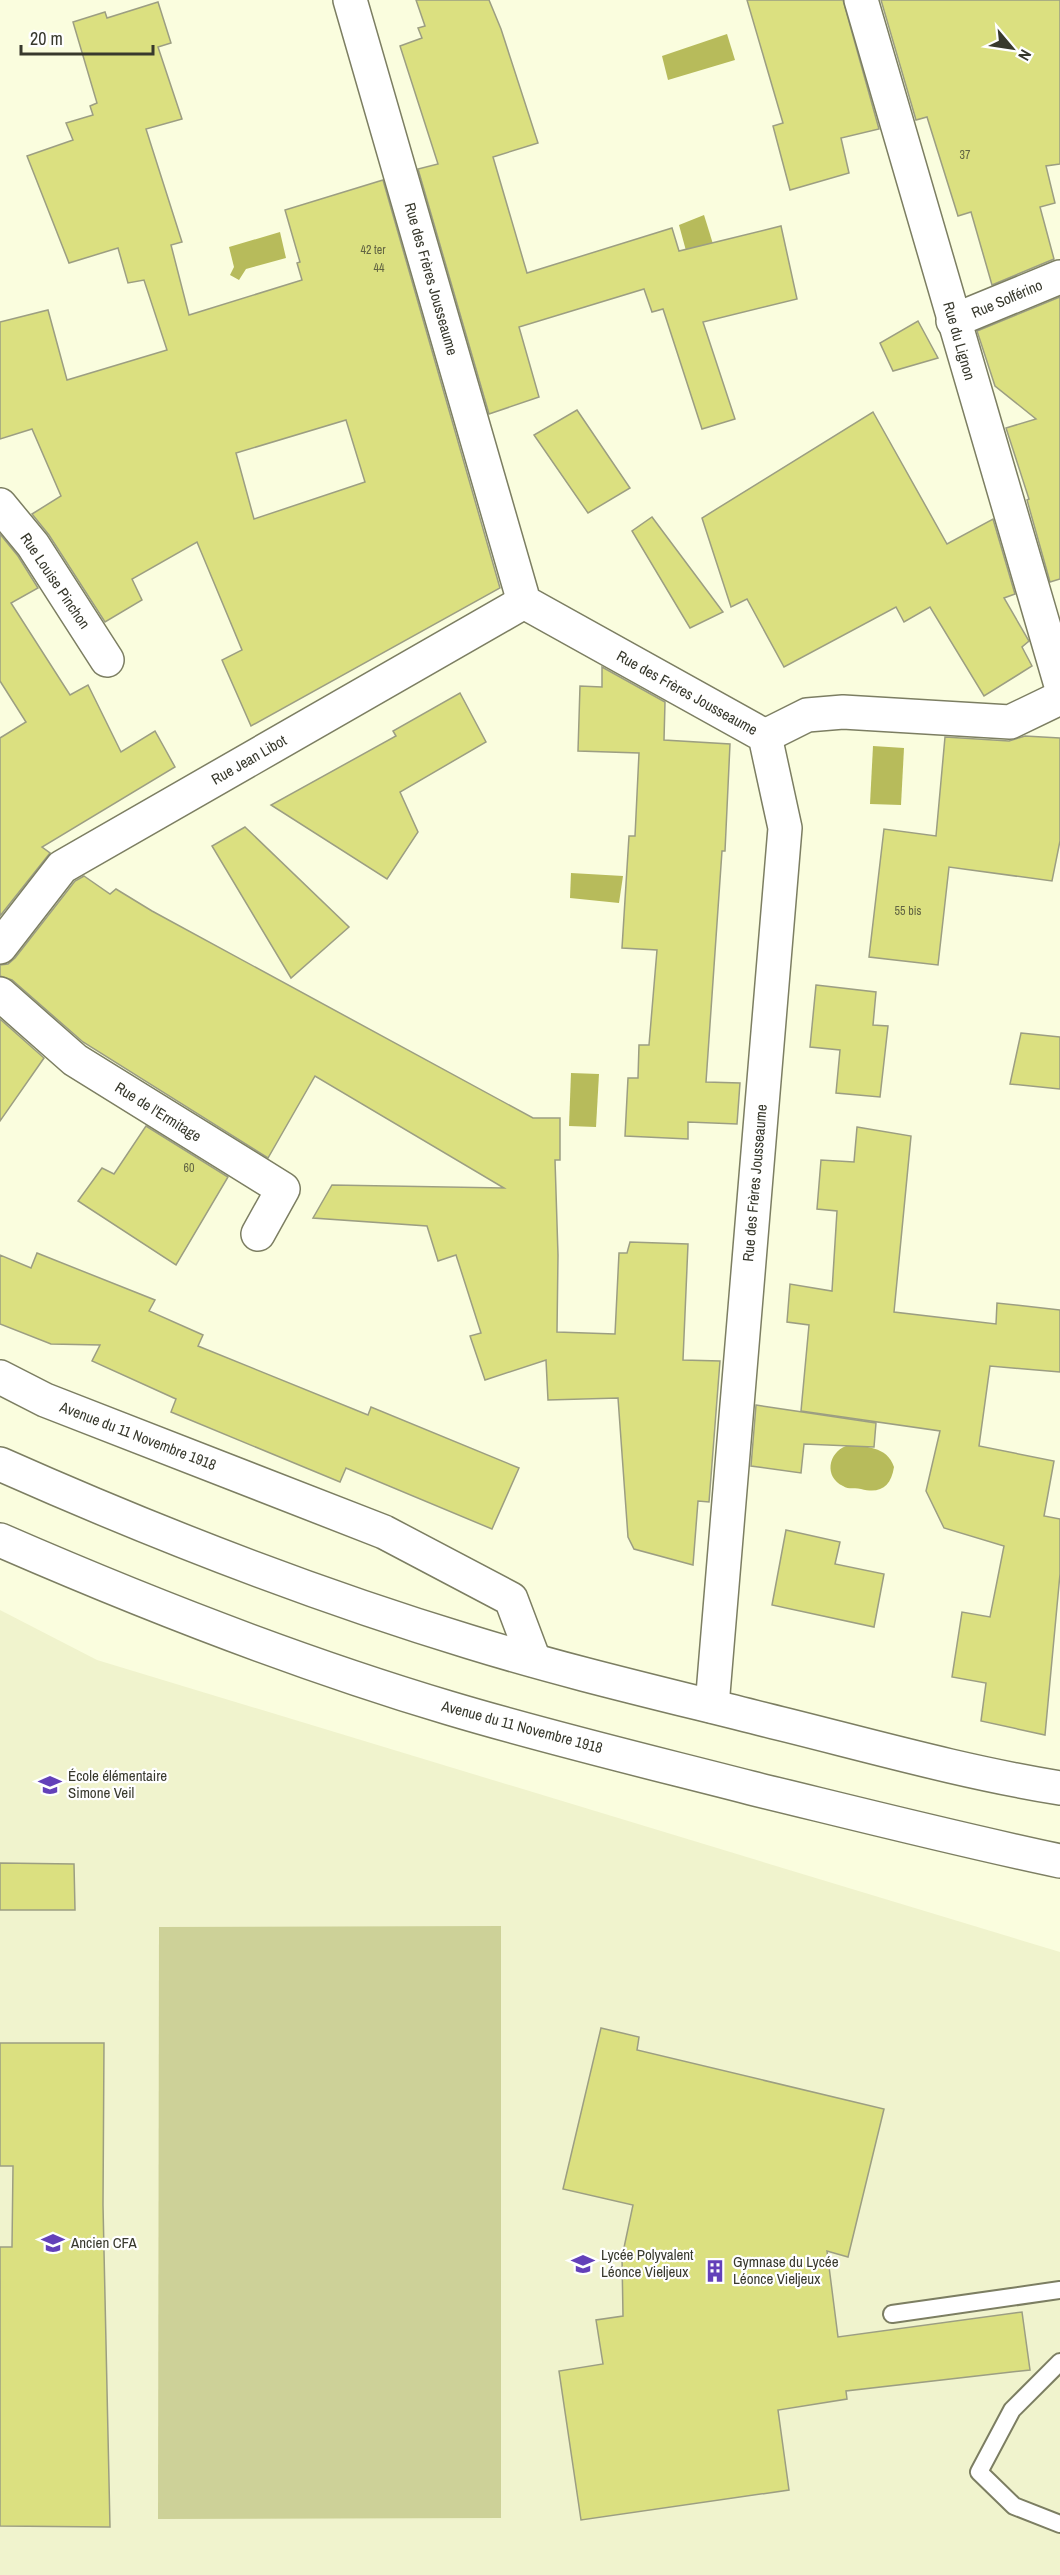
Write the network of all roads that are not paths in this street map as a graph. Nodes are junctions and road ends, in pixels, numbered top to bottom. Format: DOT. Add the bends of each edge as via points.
graph roads {
  1 [pos="350,0"];
  2 [pos="861,0"];
  3 [pos="1060,277"];
  4 [pos="954,321"];
  5 [pos="0,505"];
  6 [pos="524,602"];
  7 [pos="107,660"];
  8 [pos="1060,682"];
  9 [pos="1060,698"];
  10 [pos="765,736"];
  11 [pos="0,947"];
  12 [pos="0,994"];
  13 [pos="258,1234"];
  14 [pos="0,1377"];
  15 [pos="0,1464"];
  16 [pos="0,1540"];
  17 [pos="534,1660"];
  18 [pos="712,1706"];
  19 [pos="1060,1788"];
  20 [pos="1060,1861"];
  21 [pos="1060,2290"];
  22 [pos="892,2314"];
  23 [pos="1060,2362"];
  24 [pos="1060,2524"];
  1 -- 6 [label="street, Rue des Frères Jousseaume"];
  2 -- 4 [label="street, Rue du Lignon"];
  3 -- 4 [label="street, Rue Solférino"];
  4 -- 8 [label="street, Rue du Lignon"];
  5 -- 7 [label="street, Rue Louise Pinchon" via="33,545"];
  6 -- 10 [label="street, Rue des Frères Jousseaume"];
  6 -- 11 [label="street, Rue Jean Libot" via="62,867"];
  9 -- 10 [label="street" via="1010,722 843,711 807,715"];
  10 -- 18 [label="street, Rue des Frères Jousseaume" via="785,828"];
  12 -- 13 [label="street, Rue de l'Ermitage" via="75,1060 283,1189"];
  14 -- 17 [label="street, Avenue du 11 Novembre 1918" via="45,1400 394,1538 511,1599"];
  15 -- 17 [label="street" via="106,1512 232,1561 361,1607"];
  16 -- 20 [label="street, Avenue du 11 Novembre 1918" via="209,1627 449,1708 872,1818"];
  17 -- 18 [label="street"];
  18 -- 19 [label="street" via="992,1776"];
  21 -- 22 [label="lane"];
  23 -- 24 [label="lane" via="1012,2410 979,2472 1014,2506"];
}
